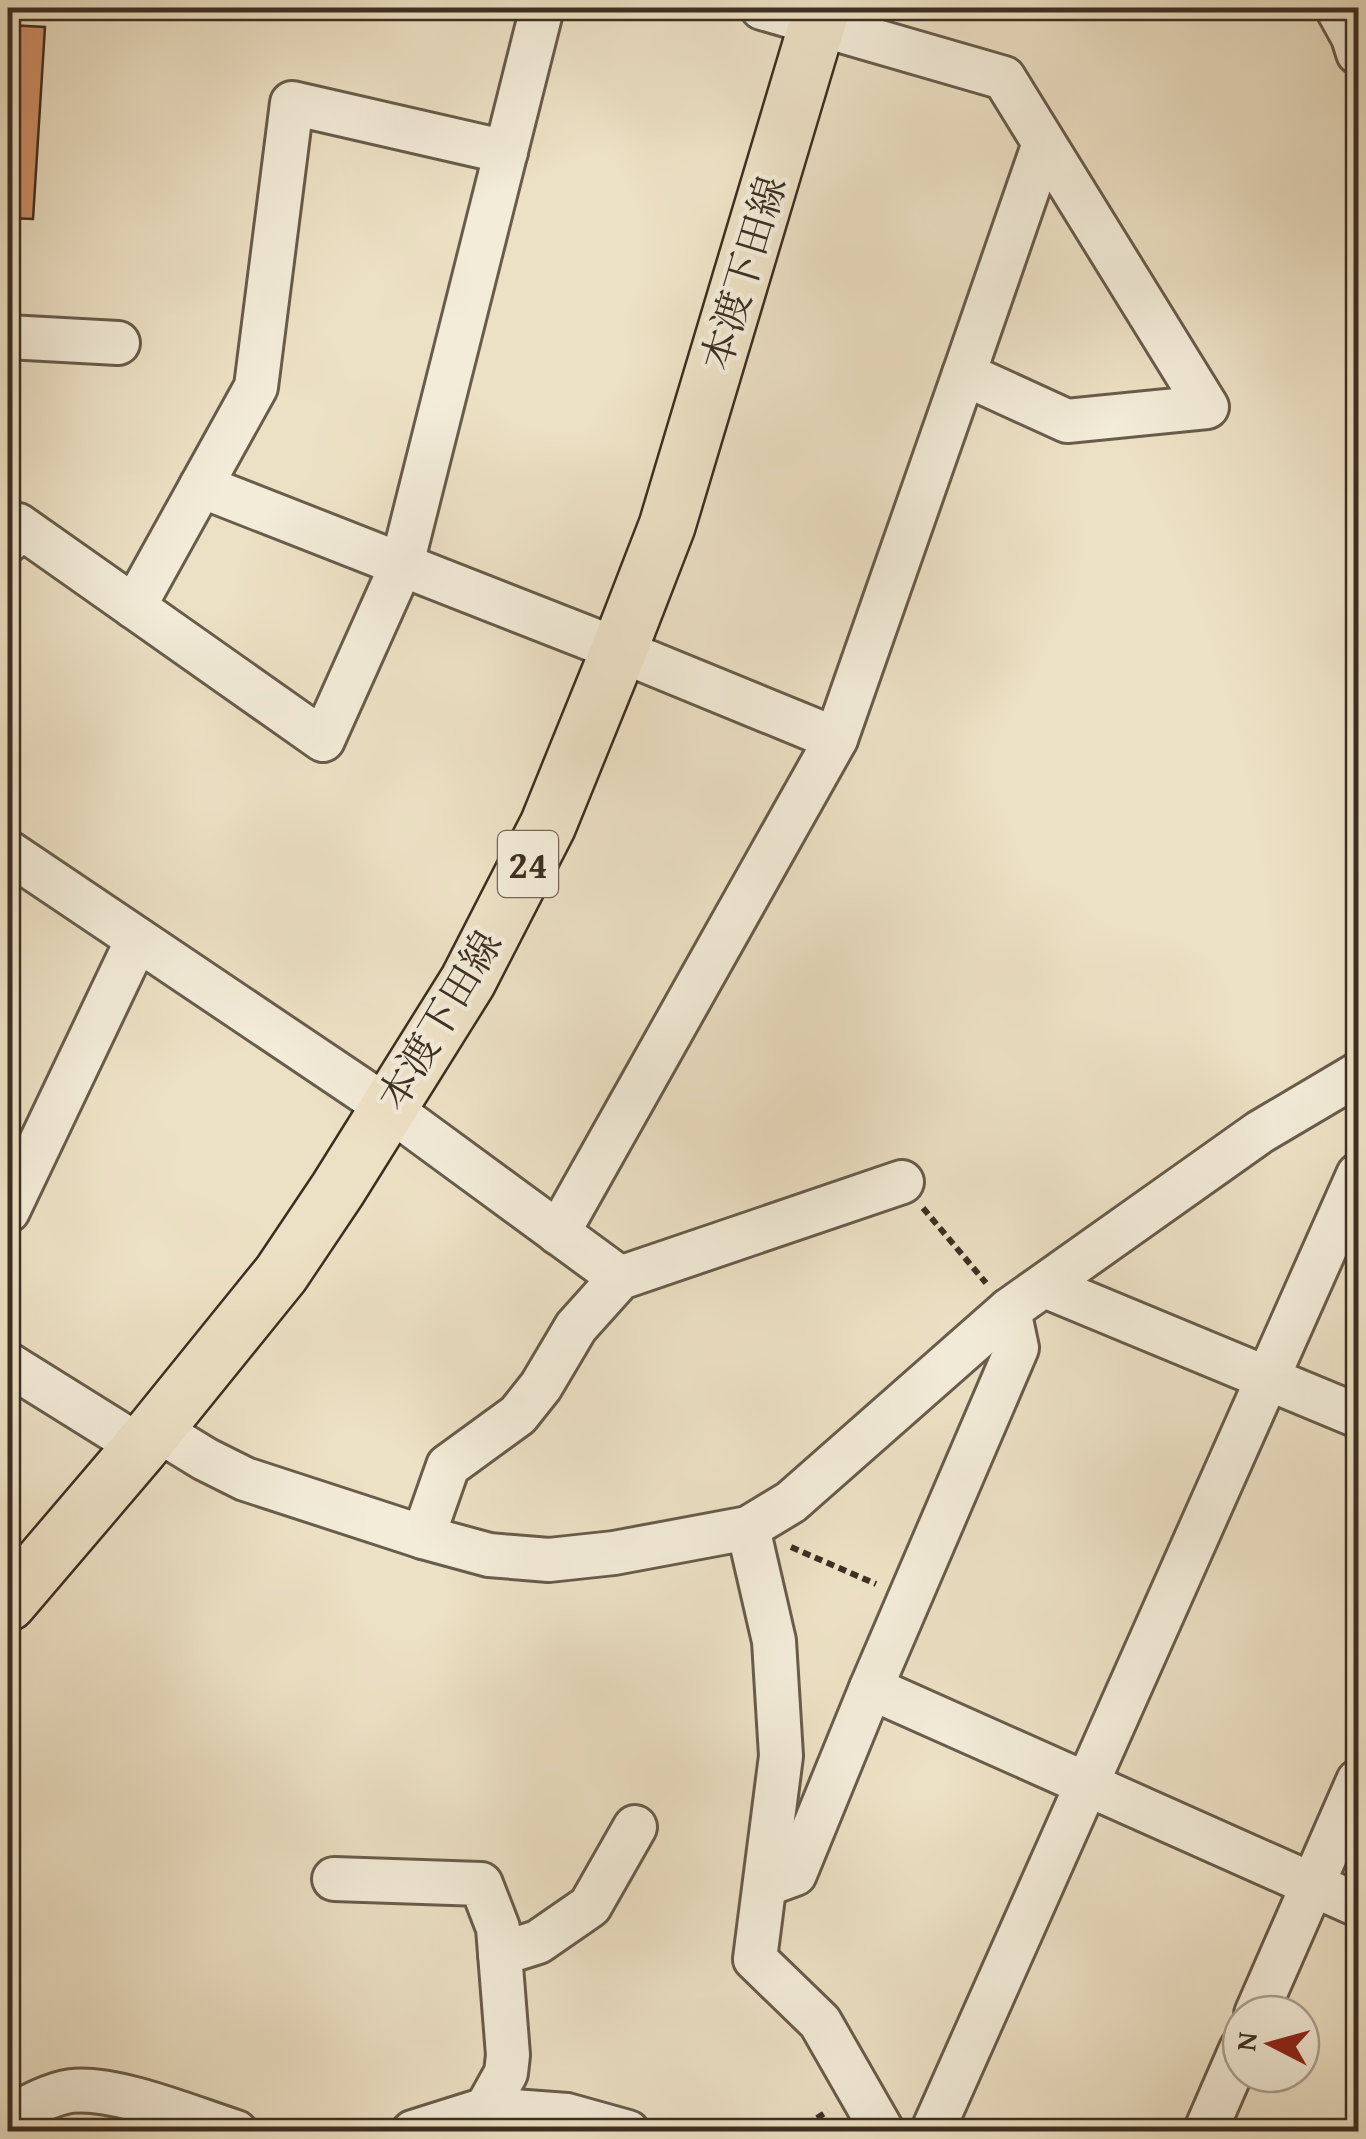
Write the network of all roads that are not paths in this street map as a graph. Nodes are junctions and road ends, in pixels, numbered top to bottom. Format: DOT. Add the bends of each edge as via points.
graph roads {
  1 [pos="542,8"];
  2 [pos="762,8"];
  3 [pos="820,16"];
  4 [pos="1044,144"];
  5 [pos="506,152"];
  6 [pos="8,336"];
  7 [pos="118,343"];
  8 [pos="964,374"];
  9 [pos="201,486"];
  10 [pos="8,542"];
  11 [pos="402,564"];
  12 [pos="134,607"];
  13 [pos="620,650"];
  14 [pos="836,739"];
  15 [pos="8,852"];
  16 [pos="138,940"];
  17 [pos="1358,1074"];
  18 [pos="387,1107"];
  19 [pos="1358,1175"];
  20 [pos="902,1182"];
  21 [pos="8,1212"];
  22 [pos="558,1232"];
  23 [pos="620,1278"];
  24 [pos="1045,1286"];
  25 [pos="1010,1310"];
  26 [pos="8,1364"];
  27 [pos="1268,1378"];
  28 [pos="1358,1416"];
  29 [pos="148,1438"];
  30 [pos="748,1528"];
  31 [pos="423,1537"];
  32 [pos="8,1603"];
  33 [pos="870,1688"];
  34 [pos="1358,1780"];
  35 [pos="1087,1784"];
  36 [pos="634,1827"];
  37 [pos="334,1879"];
  38 [pos="765,1885"];
  39 [pos="1313,1885"];
  40 [pos="1358,1905"];
  41 [pos="500,1954"];
  42 [pos="1265,1994"];
  43 [pos="1221,2094"];
  44 [pos="486,2109"];
  45 [pos="8,2118"];
  46 [pos="236,2132"];
  47 [pos="413,2132"];
  48 [pos="628,2132"];
  49 [pos="883,2132"];
  50 [pos="932,2132"];
  51 [pos="1205,2132"];
  1 -- 5 [label="street"];
  2 -- 3 [label="street"];
  3 -- 4 [label="street" via="1004,78"];
  3 -- 13 [label="main road, 本渡下田線 / 24" via="666,526"];
  4 -- 8 [label="street"];
  4 -- 8 [label="street" via="1207,406 1067,421"];
  5 -- 9 [label="street" via="292,103 256,387"];
  5 -- 11 [label="street"];
  6 -- 7 [label="street"];
  8 -- 14 [label="street"];
  9 -- 11 [label="street"];
  9 -- 12 [label="street"];
  10 -- 12 [label="street" via="18,525"];
  11 -- 12 [label="street" via="323,740"];
  11 -- 13 [label="street"];
  13 -- 14 [label="street"];
  13 -- 18 [label="main road, 本渡下田線 / 24" via="548,825 468,980"];
  14 -- 22 [label="street"];
  15 -- 16 [label="street"];
  16 -- 18 [label="street"];
  16 -- 21 [label="street"];
  17 -- 24 [label="street" via="1260,1132"];
  18 -- 22 [label="street"];
  18 -- 29 [label="main road, 本渡下田線 / 24" via="280,1274"];
  19 -- 27 [label="street"];
  20 -- 23 [label="street"];
  22 -- 23 [label="street"];
  23 -- 31 [label="street" via="576,1327 518,1415 448,1466"];
  24 -- 25 [label="street"];
  24 -- 27 [label="street"];
  25 -- 30 [label="street" via="791,1502"];
  25 -- 33 [label="street" via="1018,1348"];
  26 -- 29 [label="street"];
  27 -- 28 [label="street"];
  27 -- 35 [label="street"];
  29 -- 31 [label="street" via="245,1479"];
  29 -- 32 [label="main road, 本渡下田線 / 24"];
  30 -- 31 [label="street" via="549,1560 489,1556"];
  30 -- 38 [label="street" via="774,1641 782,1756"];
  33 -- 35 [label="street"];
  33 -- 38 [label="street" via="795,1874"];
  34 -- 39 [label="street"];
  35 -- 39 [label="street"];
  35 -- 50 [label="street"];
  36 -- 41 [label="street" via="590,1906 538,1942"];
  37 -- 41 [label="street" via="482,1884"];
  38 -- 49 [label="street" via="755,1959 820,2022"];
  39 -- 40 [label="street"];
  39 -- 42 [label="street"];
  41 -- 44 [label="street" via="508,2055"];
  43 -- 51 [label="street"];
  44 -- 47 [label="street"];
  44 -- 48 [label="street" via="567,2115"];
  45 -- 46 [label="street" via="70,2091 113,2093"];
}
